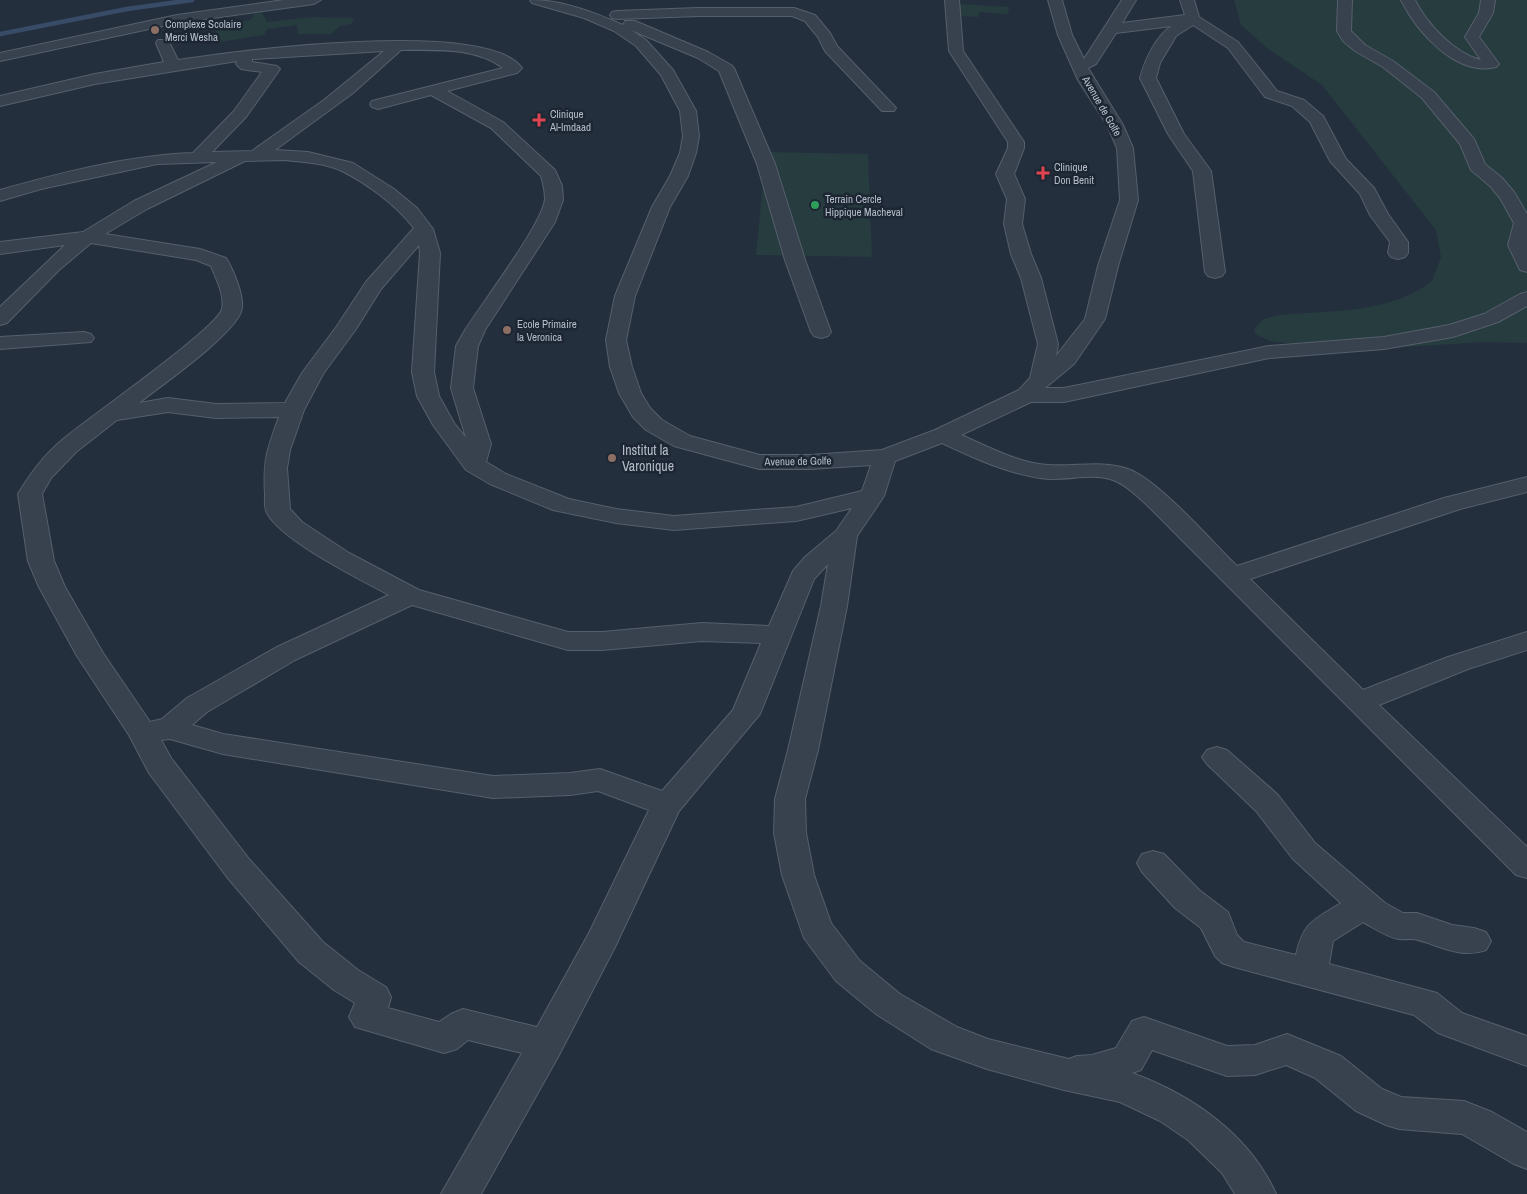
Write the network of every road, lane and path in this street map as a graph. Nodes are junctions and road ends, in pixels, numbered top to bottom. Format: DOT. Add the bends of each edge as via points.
graph roads {
  1 [pos="314,0"];
  2 [pos="537,0"];
  3 [pos="952,0"];
  4 [pos="1055,0"];
  5 [pos="1129,0"];
  6 [pos="1187,0"];
  7 [pos="1345,0"];
  8 [pos="1408,0"];
  9 [pos="1488,0"];
  10 [pos="768,5"];
  11 [pos="598,16"];
  12 [pos="1193,19"];
  13 [pos="1112,29"];
  14 [pos="163,43"];
  15 [pos="397,46"];
  16 [pos="246,55"];
  17 [pos="0,57"];
  18 [pos="173,66"];
  19 [pos="1080,66"];
  20 [pos="433,90"];
  21 [pos="0,101"];
  22 [pos="378,104"];
  23 [pos="888,108"];
  24 [pos="251,155"];
  25 [pos="198,156"];
  26 [pos="0,196"];
  27 [pos="424,230"];
  28 [pos="86,238"];
  29 [pos="0,248"];
  30 [pos="1398,253"];
  31 [pos="1527,266"];
  32 [pos="1215,272"];
  33 [pos="1527,298"];
  34 [pos="0,319"];
  35 [pos="821,332"];
  36 [pos="84,338"];
  37 [pos="0,343"];
  38 [pos="1041,379"];
  39 [pos="1027,395"];
  40 [pos="293,410"];
  41 [pos="108,414"];
  42 [pos="943,435"];
  43 [pos="885,457"];
  44 [pos="474,465"];
  45 [pos="1527,484"];
  46 [pos="872,496"];
  47 [pos="845,536"];
  48 [pos="1232,576"];
  49 [pos="410,596"];
  50 [pos="777,635"];
  51 [pos="1527,641"];
  52 [pos="1359,702"];
  53 [pos="170,730"];
  54 [pos="141,731"];
  55 [pos="1218,757"];
  56 [pos="667,805"];
  57 [pos="1153,863"];
  58 [pos="1527,866"];
  59 [pos="1365,905"];
  60 [pos="1474,941"];
  61 [pos="1310,972"];
  62 [pos="546,1044"];
  63 [pos="1527,1051"];
  64 [pos="1064,1074"];
  65 [pos="1527,1152"];
  66 [pos="460,1194"];
  67 [pos="1257,1194"];
  1 -- 17 [label="street" via="177,18"];
  2 -- 11 [label="street, Avenue de Golfe"];
  3 -- 38 [label="street" via="956,52 1016,142 1005,174 1016,199 1013,224 1048,344"];
  4 -- 19 [label="street, Avenue de Golfe" via="1065,35"];
  5 -- 13 [label="street"];
  6 -- 12 [label="street"];
  7 -- 31 [label="street" via="1344,31 1348,38 1428,95 1468,143 1477,166 1508,196 1523,223 1517,245"];
  8 -- 9 [label="street" via="1417,17 1438,37 1465,60 1484,66 1490,64 1472,37 1486,13"];
  10 -- 11 [label="street"];
  10 -- 23 [label="street" via="810,18 830,48"];
  11 -- 35 [label="street" via="703,55 726,68 766,164"];
  11 -- 43 [label="street, Avenue de Golfe" via="641,43 654,56 682,98 690,124 688,153 625,296 616,340 620,366 641,412 654,425 682,441 759,462"];
  12 -- 13 [label="street"];
  12 -- 30 [label="street" via="1234,45 1272,94 1298,103 1316,119 1339,161 1368,192 1379,215 1399,242"];
  12 -- 32 [label="street" via="1170,33 1152,63 1148,78 1176,134 1202,171"];
  13 -- 19 [label="street" via="1091,61"];
  14 -- 18 [label="street"];
  15 -- 16 [label="street"];
  15 -- 20 [label="street" via="475,50 514,68"];
  15 -- 24 [label="street" via="372,72 325,108"];
  16 -- 18 [label="street"];
  16 -- 25 [label="street" via="246,66 272,69 240,114"];
  18 -- 21 [label="street" via="87,80"];
  19 -- 38 [label="street, Avenue de Golfe" via="1125,148 1129,200 1095,319 1066,359"];
  20 -- 22 [label="street"];
  20 -- 44 [label="street" via="497,125 549,174 553,186 554,200 546,222 467,346 462,388 479,444"];
  24 -- 25 [label="street"];
  24 -- 27 [label="street" via="308,157 347,167 388,193 411,212"];
  24 -- 28 [label="street" via="135,209"];
  25 -- 26 [label="street" via="107,168"];
  27 -- 40 [label="street" via="373,286 313,373"];
  27 -- 44 [label="street" via="430,253 424,340 428,396 444,425"];
  28 -- 29 [label="street"];
  28 -- 34 [label="street"];
  28 -- 41 [label="street" via="210,258 219,262 224,270 232,296 232,310 226,321"];
  33 -- 39 [label="street" via="1492,318 1453,331 1384,343 1270,352 1064,395"];
  36 -- 37 [label="street"];
  38 -- 39 [label="street, Avenue de Golfe"];
  39 -- 42 [label="street, Avenue de Golfe"];
  40 -- 41 [label="street" via="216,411 168,405"];
  40 -- 49 [label="street" via="277,459 278,511 293,527 340,558"];
  41 -- 54 [label="street" via="68,447 41,475 30,494 31,509 41,561 52,587 90,656"];
  42 -- 43 [label="street, Avenue de Golfe"];
  42 -- 48 [label="street" via="1017,466 1040,472 1104,471 1126,477 1156,500"];
  43 -- 46 [label="street"];
  44 -- 46 [label="street" via="498,479 562,505 674,523 796,514"];
  45 -- 48 [label="street" via="1453,502"];
  46 -- 47 [label="street"];
  47 -- 50 [label="street" via="802,577"];
  47 -- 64 [label="street" via="834,606 790,799 790,833 798,875 816,929 848,971 888,1004 944,1038"];
  48 -- 52 [label="street"];
  49 -- 50 [label="street" via="568,641 702,632"];
  49 -- 53 [label="street" via="245,676 197,705"];
  50 -- 56 [label="street" via="746,714"];
  51 -- 52 [label="street"];
  52 -- 58 [label="street"];
  53 -- 54 [label="street"];
  53 -- 56 [label="street" via="223,744 493,787 600,780"];
  54 -- 62 [label="street" via="160,765 280,917 312,952 346,980 374,997 367,1017 444,1038 463,1024"];
  55 -- 59 [label="street" via="1267,803 1304,851"];
  56 -- 62 [label="street" via="603,938"];
  57 -- 61 [label="street" via="1186,899 1216,921 1226,948 1234,953"];
  59 -- 60 [label="street" via="1398,926 1417,926 1451,938"];
  59 -- 61 [label="street" via="1321,932"];
  61 -- 63 [label="street" via="1425,1003 1450,1023"];
  62 -- 66 [label="street"];
  64 -- 65 [label="street" via="1092,1071 1128,1059 1144,1032 1227,1061 1255,1060 1287,1049 1328,1067 1369,1100 1392,1110 1464,1118"];
  64 -- 67 [label="street" via="1126,1087 1173,1109 1201,1128 1235,1161"];
}
